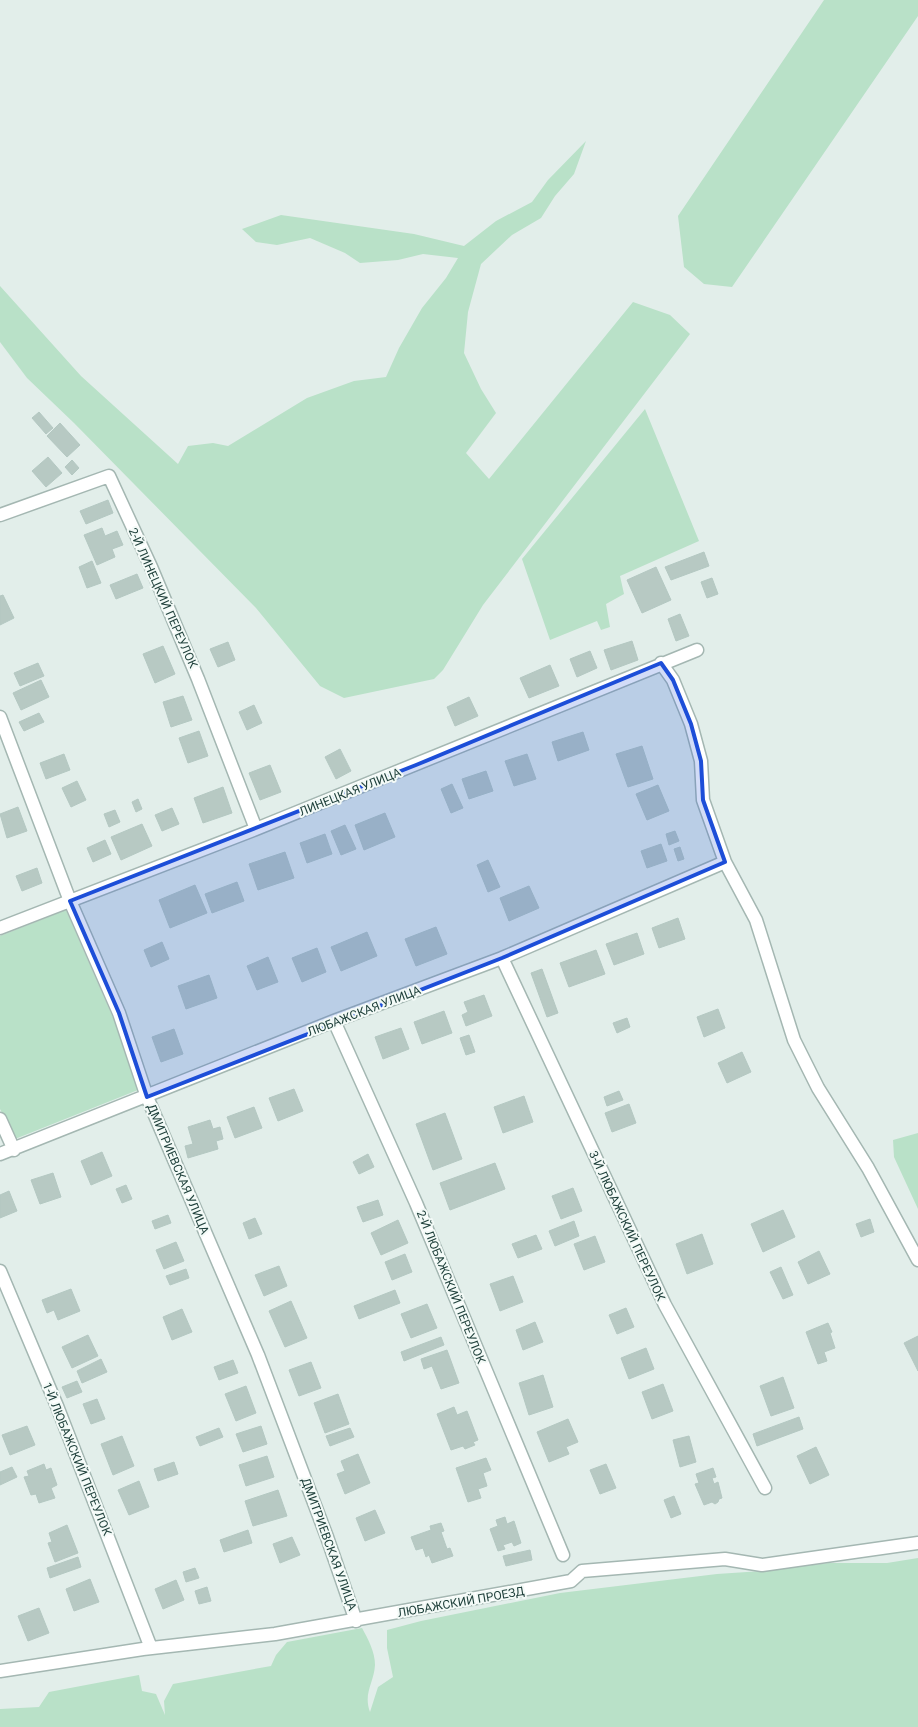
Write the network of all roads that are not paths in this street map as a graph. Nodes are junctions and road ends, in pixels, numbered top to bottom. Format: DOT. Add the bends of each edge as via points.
graph roads {
  1 [pos="0,515"];
  2 [pos="697,650"];
  3 [pos="661,664"];
  4 [pos="0,716"];
  5 [pos="256,829"];
  6 [pos="725,862"];
  7 [pos="70,901"];
  8 [pos="0,928"];
  9 [pos="502,958"];
  10 [pos="334,1021"];
  11 [pos="147,1097"];
  12 [pos="0,1119"];
  13 [pos="14,1150"];
  14 [pos="0,1154"];
  15 [pos="918,1260"];
  16 [pos="0,1271"];
  17 [pos="764,1488"];
  18 [pos="918,1543"];
  19 [pos="563,1555"];
  20 [pos="356,1621"];
  21 [pos="152,1648"];
  22 [pos="0,1671"];
  1 -- 5 [label="street, 2-Й ЛИНЕЦКИЙ ПЕРЕУЛОК" via="109,476 198,679"];
  2 -- 3 [label="street, ЛИНЕЦКАЯ УЛИЦА"];
  3 -- 5 [label="street, ЛИНЕЦКАЯ УЛИЦА"];
  3 -- 6 [label="street" via="674,680 692,724 701,761 703,800"];
  4 -- 7 [label="street, ДМИТРИЕВСКАЯ УЛИЦА"];
  5 -- 7 [label="street, ЛИНЕЦКАЯ УЛИЦА"];
  6 -- 9 [label="street, ЛЮБАЖСКАЯ УЛИЦА"];
  6 -- 15 [label="street" via="756,920 794,1040 818,1088 868,1168"];
  7 -- 8 [label="street, ЛИНЕЦКАЯ УЛИЦА"];
  7 -- 11 [label="street, ДМИТРИЕВСКАЯ УЛИЦА" via="119,1013"];
  9 -- 10 [label="street, ЛЮБАЖСКАЯ УЛИЦА"];
  9 -- 17 [label="street, 3-Й ЛЮБАЖСКИЙ ПЕРЕУЛОК" via="665,1305"];
  10 -- 11 [label="street, ЛЮБАЖСКАЯ УЛИЦА"];
  10 -- 19 [label="street, 2-Й ЛЮБАЖСКИЙ ПЕРЕУЛОК" via="416,1203"];
  11 -- 13 [label="street, ЛЮБАЖСКАЯ УЛИЦА"];
  11 -- 20 [label="street, ДМИТРИЕВСКАЯ УЛИЦА" via="258,1355 328,1536"];
  12 -- 13 [label="street"];
  13 -- 14 [label="street, ЛЮБАЖСКАЯ УЛИЦА"];
  16 -- 21 [label="street, 1-Й ЛЮБАЖСКИЙ ПЕРЕУЛОК" via="61,1415"];
  18 -- 20 [label="street, ЛЮБАЖСКИЙ ПРОЕЗД" via="762,1565 725,1559 582,1571 571,1581"];
  20 -- 21 [label="street, ЛЮБАЖСКИЙ ПРОЕЗД"];
  21 -- 22 [label="street, ЛЮБАЖСКИЙ ПРОЕЗД"];
}
